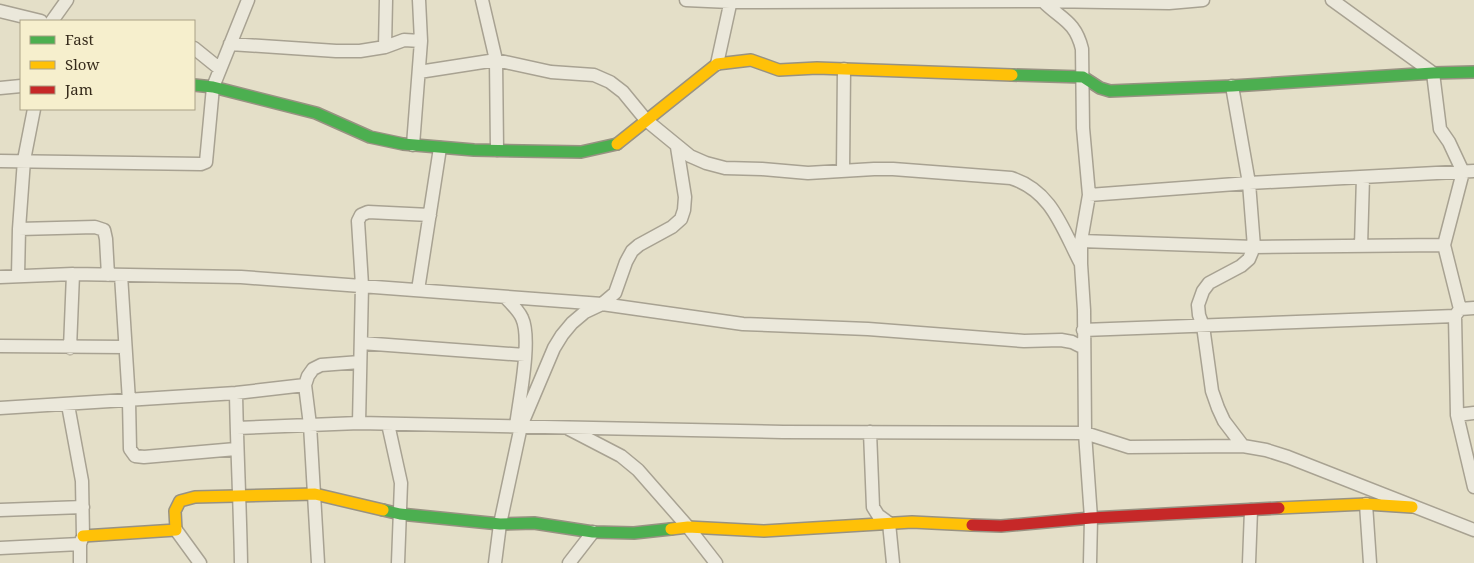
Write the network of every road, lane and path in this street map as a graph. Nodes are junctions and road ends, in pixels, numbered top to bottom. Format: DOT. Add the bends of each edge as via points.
graph roads {
  1 [pos="67,0"];
  2 [pos="248,0"];
  3 [pos="386,0"];
  4 [pos="419,0"];
  5 [pos="482,0"];
  6 [pos="686,0"];
  7 [pos="1203,0"];
  8 [pos="1332,0"];
  9 [pos="730,1"];
  10 [pos="1043,1"];
  11 [pos="0,11"];
  12 [pos="37,20"];
  13 [pos="53,20"];
  14 [pos="421,41"];
  15 [pos="230,44"];
  16 [pos="385,47"];
  17 [pos="195,49"];
  18 [pos="496,60"];
  19 [pos="717,64"];
  20 [pos="220,69"];
  21 [pos="844,69"];
  22 [pos="419,72"];
  23 [pos="1474,72"];
  24 [pos="1433,73"];
  25 [pos="1082,77"];
  26 [pos="195,85"];
  27 [pos="20,86"];
  28 [pos="1232,86"];
  29 [pos="213,87"];
  30 [pos="0,88"];
  31 [pos="34,110"];
  32 [pos="646,120"];
  33 [pos="413,145"];
  34 [pos="677,147"];
  35 [pos="440,148"];
  36 [pos="497,150"];
  37 [pos="24,160"];
  38 [pos="0,161"];
  39 [pos="843,171"];
  40 [pos="1469,171"];
  41 [pos="1363,177"];
  42 [pos="1249,183"];
  43 [pos="1089,195"];
  44 [pos="430,215"];
  45 [pos="19,228"];
  46 [pos="1081,241"];
  47 [pos="1444,245"];
  48 [pos="1361,246"];
  49 [pos="1254,247"];
  50 [pos="1081,264"];
  51 [pos="73,274"];
  52 [pos="115,275"];
  53 [pos="18,276"];
  54 [pos="0,277"];
  55 [pos="362,285"];
  56 [pos="418,290"];
  57 [pos="505,297"];
  58 [pos="602,304"];
  59 [pos="1474,308"];
  60 [pos="1457,312"];
  61 [pos="1203,326"];
  62 [pos="1083,330"];
  63 [pos="361,344"];
  64 [pos="0,346"];
  65 [pos="125,347"];
  66 [pos="70,348"];
  67 [pos="1084,348"];
  68 [pos="525,355"];
  69 [pos="360,362"];
  70 [pos="305,385"];
  71 [pos="236,393"];
  72 [pos="129,401"];
  73 [pos="68,405"];
  74 [pos="0,408"];
  75 [pos="1474,413"];
  76 [pos="1457,415"];
  77 [pos="359,424"];
  78 [pos="388,424"];
  79 [pos="310,425"];
  80 [pos="519,426"];
  81 [pos="237,428"];
  82 [pos="566,428"];
  83 [pos="870,432"];
  84 [pos="1085,433"];
  85 [pos="1243,446"];
  86 [pos="236,449"];
  87 [pos="1474,487"];
  88 [pos="240,494"];
  89 [pos="314,494"];
  90 [pos="1366,504"];
  91 [pos="83,507"];
  92 [pos="1412,507"];
  93 [pos="0,510"];
  94 [pos="1250,510"];
  95 [pos="400,514"];
  96 [pos="1091,518"];
  97 [pos="889,523"];
  98 [pos="500,524"];
  99 [pos="688,526"];
  100 [pos="176,530"];
  101 [pos="1474,530"];
  102 [pos="593,532"];
  103 [pos="81,540"];
  104 [pos="0,548"];
  105 [pos="80,563"];
  106 [pos="200,563"];
  107 [pos="241,563"];
  108 [pos="318,563"];
  109 [pos="398,563"];
  110 [pos="495,563"];
  111 [pos="569,563"];
  112 [pos="716,563"];
  113 [pos="892,563"];
  114 [pos="1090,563"];
  115 [pos="1249,563"];
  116 [pos="1370,563"];
  1 -- 13 [label="street"];
  2 -- 15 [label="street"];
  3 -- 16 [label="street"];
  4 -- 14 [label="street"];
  5 -- 18 [label="street"];
  6 -- 9 [label="street"];
  7 -- 10 [label="street" via="1169,3"];
  8 -- 24 [label="street"];
  9 -- 10 [label="street"];
  9 -- 19 [label="street"];
  10 -- 25 [label="street" via="1071,24 1079,36"];
  11 -- 12 [label="street"];
  14 -- 16 [label="street" via="404,40"];
  14 -- 22 [label="street"];
  15 -- 16 [label="street" via="336,51"];
  15 -- 20 [label="street"];
  17 -- 20 [label="street"];
  18 -- 22 [label="street"];
  18 -- 32 [label="street" via="551,72 594,75 623,92"];
  18 -- 36 [label="street"];
  19 -- 21 [label="street" via="751,60 779,70"];
  19 -- 32 [label="street"];
  20 -- 29 [label="street"];
  21 -- 25 [label="street"];
  21 -- 39 [label="street"];
  22 -- 33 [label="street"];
  23 -- 24 [label="street"];
  24 -- 28 [label="street"];
  24 -- 40 [label="street" via="1440,129"];
  25 -- 28 [label="street" via="1110,91"];
  25 -- 43 [label="street"];
  26 -- 29 [label="street"];
  27 -- 30 [label="street"];
  28 -- 42 [label="street"];
  29 -- 33 [label="street" via="316,113 370,137"];
  29 -- 37 [label="street" via="208,158 201,164"];
  31 -- 37 [label="street"];
  32 -- 34 [label="street"];
  32 -- 36 [label="street" via="620,144 612,147 581,152"];
  33 -- 35 [label="street"];
  34 -- 39 [label="street" via="690,156 725,168 808,173"];
  34 -- 58 [label="street" via="685,198 681,219 632,251 615,293"];
  35 -- 36 [label="street"];
  35 -- 44 [label="street"];
  37 -- 38 [label="street"];
  37 -- 45 [label="street"];
  39 -- 50 [label="street" via="892,169 1010,178 1024,182 1048,201"];
  40 -- 41 [label="street"];
  40 -- 47 [label="street"];
  41 -- 42 [label="street"];
  41 -- 48 [label="street"];
  42 -- 43 [label="street"];
  42 -- 49 [label="street"];
  43 -- 46 [label="street"];
  44 -- 55 [label="street" via="361,214 358,221"];
  44 -- 56 [label="street"];
  45 -- 52 [label="street" via="95,227 104,230"];
  45 -- 53 [label="street"];
  46 -- 49 [label="street"];
  46 -- 50 [label="street"];
  47 -- 48 [label="street"];
  47 -- 60 [label="street"];
  48 -- 49 [label="street"];
  49 -- 61 [label="street" via="1241,266 1203,290 1198,305"];
  50 -- 62 [label="street"];
  51 -- 52 [label="street"];
  51 -- 53 [label="street"];
  51 -- 66 [label="street"];
  52 -- 55 [label="street" via="241,277"];
  52 -- 65 [label="street"];
  53 -- 54 [label="street"];
  55 -- 56 [label="street"];
  55 -- 63 [label="street"];
  56 -- 57 [label="street"];
  57 -- 58 [label="street"];
  57 -- 68 [label="street" via="522,317"];
  58 -- 67 [label="street" via="743,324 868,329 1024,341 1061,340"];
  58 -- 80 [label="street" via="585,312 562,335"];
  59 -- 60 [label="street"];
  60 -- 61 [label="street"];
  60 -- 76 [label="street"];
  61 -- 62 [label="street"];
  61 -- 85 [label="street" via="1212,391 1224,421"];
  62 -- 67 [label="street"];
  63 -- 68 [label="street"];
  63 -- 69 [label="street"];
  64 -- 66 [label="street"];
  65 -- 66 [label="street"];
  65 -- 72 [label="street"];
  67 -- 84 [label="street"];
  68 -- 80 [label="street"];
  69 -- 70 [label="street" via="321,365 313,369"];
  69 -- 77 [label="street"];
  70 -- 71 [label="street"];
  70 -- 79 [label="street"];
  71 -- 72 [label="street"];
  71 -- 81 [label="street"];
  72 -- 73 [label="street"];
  72 -- 86 [label="street" via="130,449 135,456"];
  73 -- 74 [label="street"];
  73 -- 91 [label="street" via="82,482"];
  75 -- 76 [label="street"];
  76 -- 87 [label="street"];
  77 -- 78 [label="street"];
  77 -- 79 [label="street"];
  78 -- 80 [label="street"];
  78 -- 95 [label="street" via="401,483"];
  79 -- 81 [label="street"];
  79 -- 89 [label="street"];
  80 -- 82 [label="street"];
  80 -- 98 [label="street"];
  81 -- 86 [label="street"];
  82 -- 83 [label="street"];
  82 -- 99 [label="street" via="620,456 638,470"];
  83 -- 84 [label="street"];
  83 -- 97 [label="street" via="873,508"];
  84 -- 85 [label="street" via="1129,447"];
  84 -- 96 [label="street"];
  85 -- 92 [label="street" via="1288,457"];
  86 -- 88 [label="street"];
  88 -- 89 [label="street"];
  88 -- 100 [label="street" via="180,501 175,511"];
  88 -- 107 [label="street"];
  89 -- 95 [label="street"];
  89 -- 108 [label="street"];
  90 -- 92 [label="street"];
  90 -- 94 [label="street"];
  90 -- 116 [label="street"];
  91 -- 93 [label="street"];
  91 -- 103 [label="street"];
  92 -- 101 [label="street"];
  94 -- 96 [label="street"];
  94 -- 115 [label="street"];
  95 -- 98 [label="street"];
  95 -- 109 [label="street"];
  96 -- 97 [label="street" via="1002,526"];
  96 -- 114 [label="street"];
  97 -- 99 [label="street" via="764,531"];
  97 -- 113 [label="street"];
  98 -- 102 [label="street" via="534,523"];
  98 -- 110 [label="street"];
  99 -- 102 [label="street" via="634,533"];
  99 -- 112 [label="street"];
  100 -- 103 [label="street"];
  100 -- 106 [label="street"];
  102 -- 111 [label="street"];
  103 -- 104 [label="street"];
  103 -- 105 [label="street"];
}
